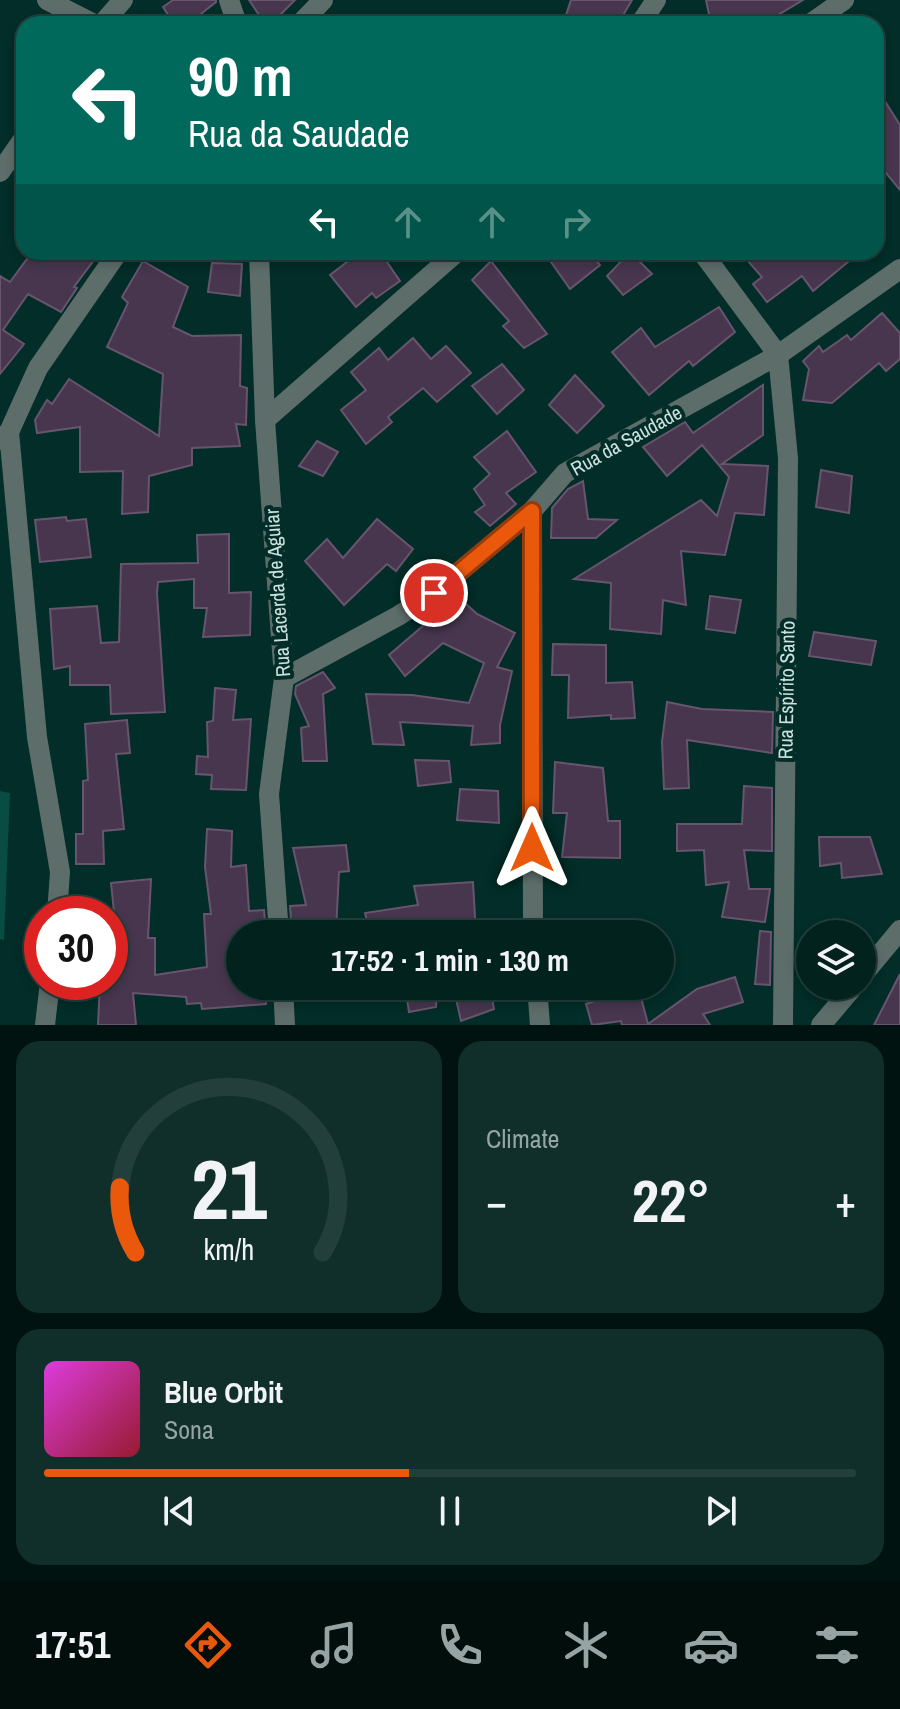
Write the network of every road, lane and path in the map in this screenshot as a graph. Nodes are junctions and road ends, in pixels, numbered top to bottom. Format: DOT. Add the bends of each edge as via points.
graph roads {
  1 [pos="47,0"];
  2 [pos="123,0"];
  3 [pos="323,0"];
  4 [pos="844,0"];
  5 [pos="78,16"];
  6 [pos="109,16"];
  7 [pos="308,16"];
  8 [pos="821,16"];
  9 [pos="16,149"];
  10 [pos="0,172"];
  11 [pos="112,260"];
  12 [pos="259,260"];
  13 [pos="448,260"];
  14 [pos="708,260"];
  15 [pos="900,269"];
  16 [pos="778,355"];
  17 [pos="265,420"];
  18 [pos="4,436"];
  19 [pos="532,511"];
  20 [pos="284,678"];
  21 [pos="58,896"];
  22 [pos="278,920"];
  23 [pos="533,920"];
  24 [pos="900,930"];
  25 [pos="876,959"];
  26 [pos="48,1000"];
  27 [pos="284,1000"];
  28 [pos="538,1000"];
  29 [pos="842,1000"];
  30 [pos="45,1025"];
  31 [pos="285,1025"];
  32 [pos="540,1025"];
  33 [pos="783,1025"];
  34 [pos="821,1025"];
  1 -- 5 [label="street"];
  2 -- 6 [label="street"];
  3 -- 7 [label="street"];
  4 -- 8 [label="street"];
  9 -- 10 [label="street"];
  11 -- 18 [label="street" via="38,368"];
  12 -- 17 [label="street, Rua Lacerda de Aguiar"];
  13 -- 17 [label="street"];
  14 -- 16 [label="street"];
  15 -- 16 [label="street, Rua da Saudade"];
  16 -- 19 [label="street, Rua da Saudade" via="565,473"];
  16 -- 33 [label="street, Rua Espírito Santo" via="788,458"];
  17 -- 20 [label="street, Rua Lacerda de Aguiar"];
  18 -- 21 [label="street" via="37,737 60,872"];
  19 -- 20 [label="street, Rua da Saudade" via="434,593"];
  19 -- 23 [label="street"];
  20 -- 22 [label="street, Rua Lacerda de Aguiar" via="269,794"];
  24 -- 25 [label="street"];
  26 -- 30 [label="street"];
  27 -- 31 [label="street"];
  28 -- 32 [label="street"];
  29 -- 34 [label="street"];
}
